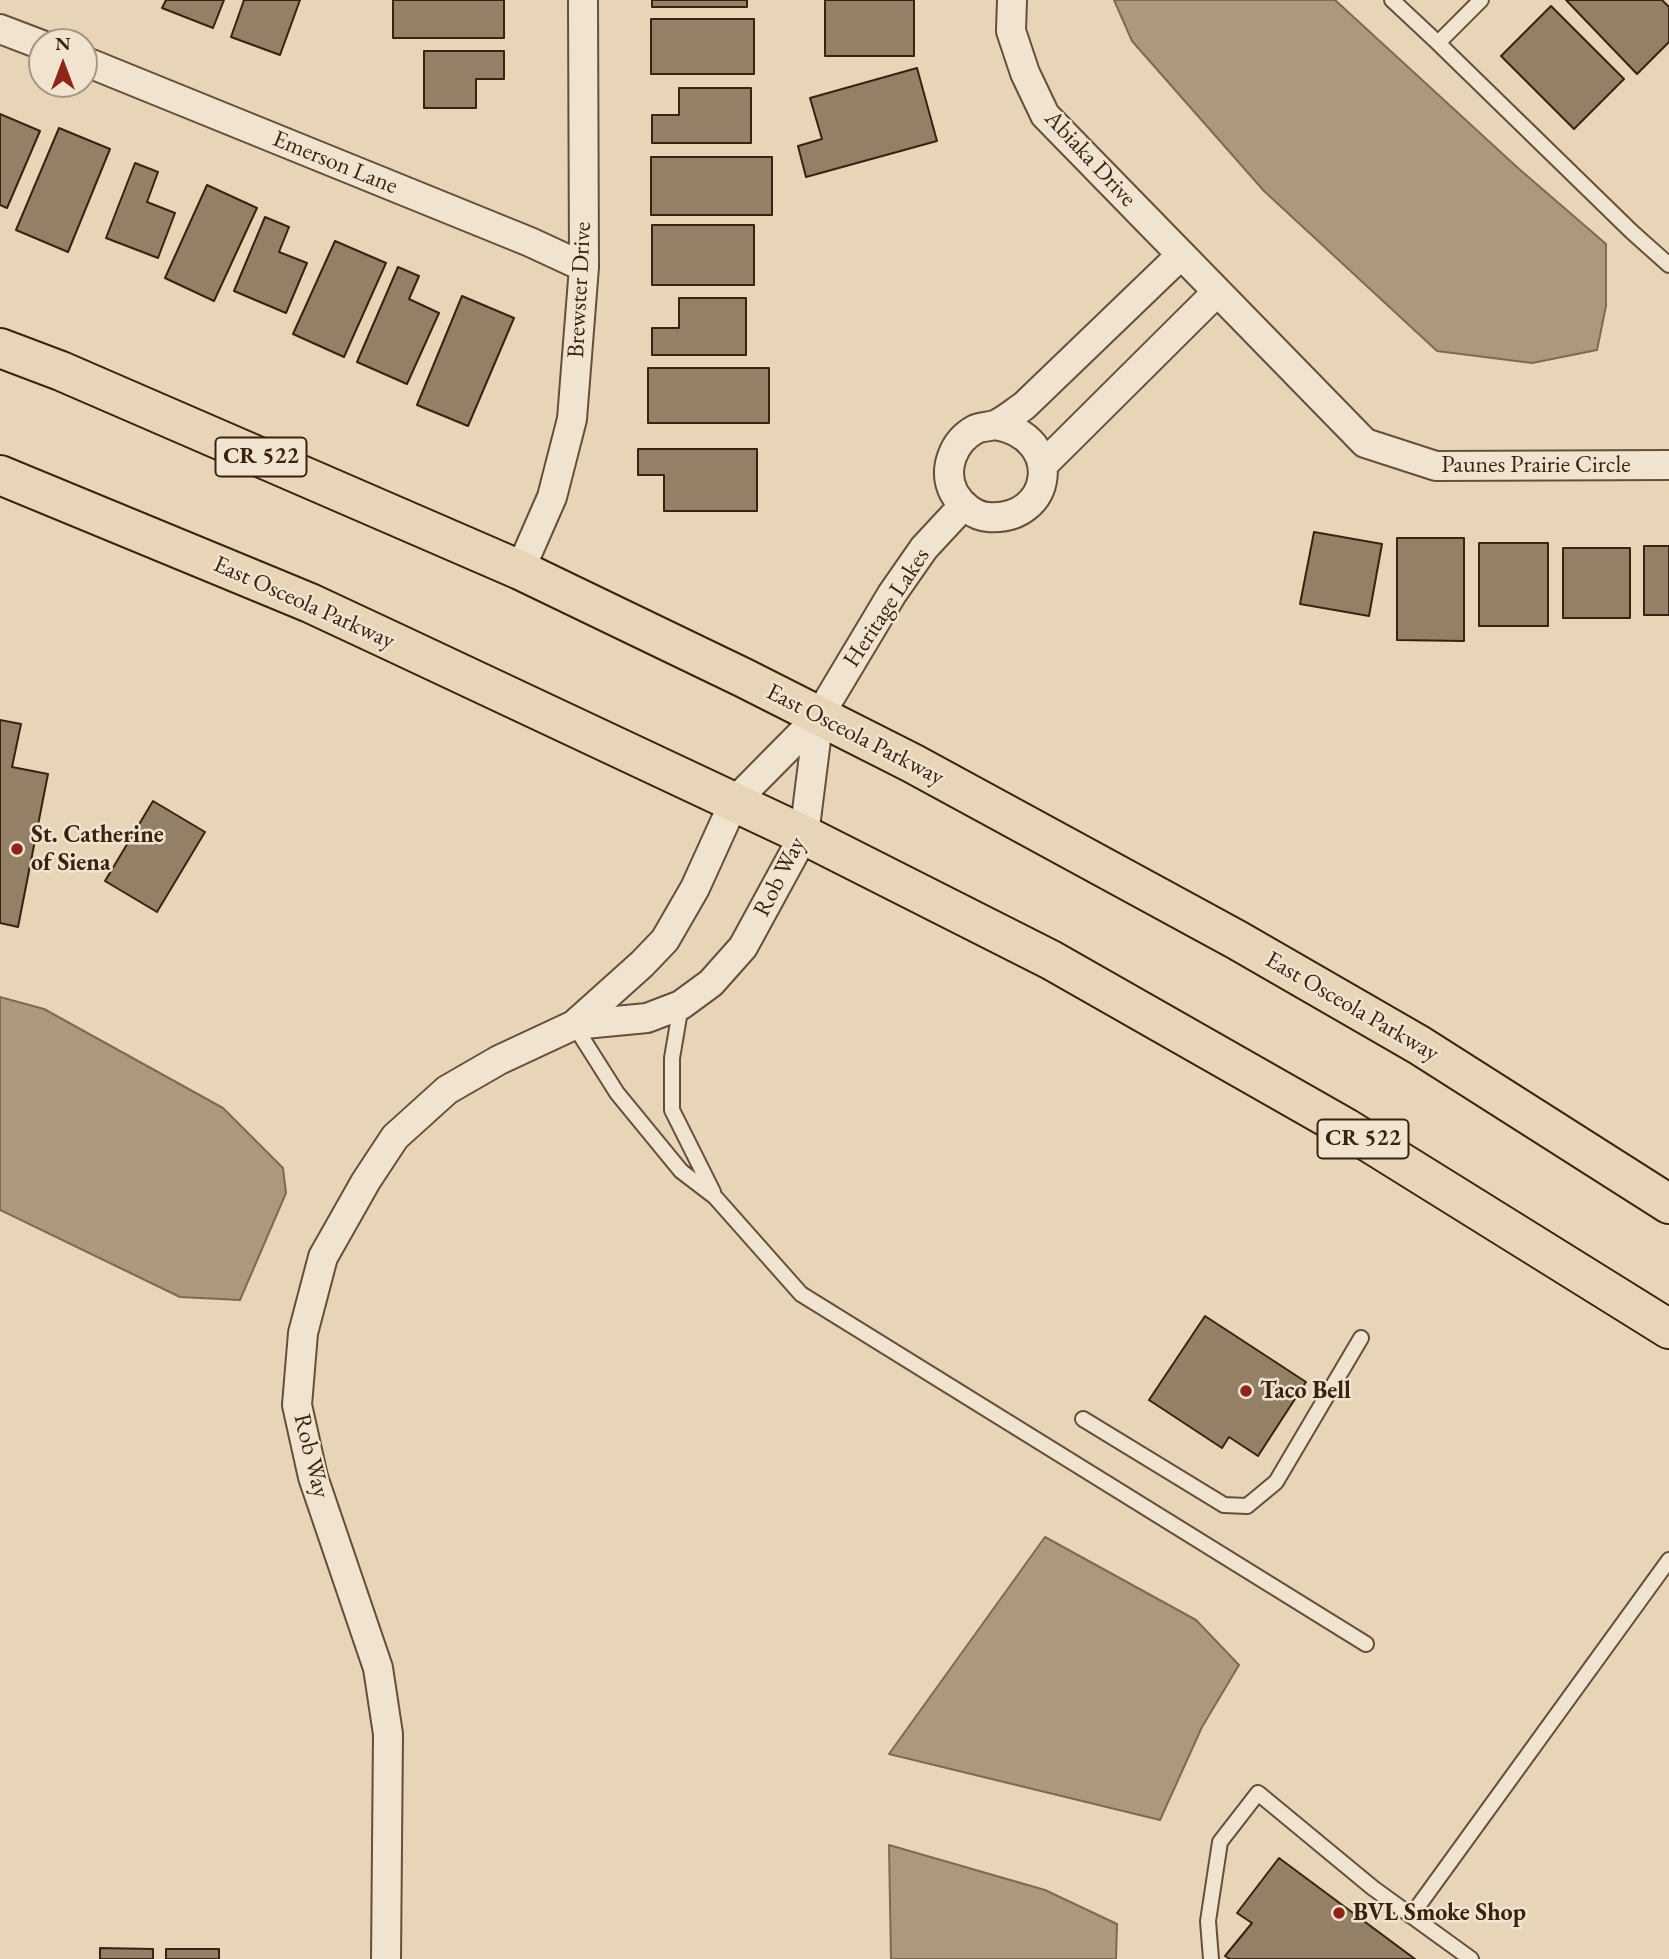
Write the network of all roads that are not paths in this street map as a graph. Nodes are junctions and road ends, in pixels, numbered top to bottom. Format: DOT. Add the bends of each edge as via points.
graph roads {
  1 [pos="583,0"];
  2 [pos="1012,0"];
  3 [pos="1392,0"];
  4 [pos="1481,0"];
  5 [pos="0,29"];
  6 [pos="28,40"];
  7 [pos="1438,43"];
  8 [pos="98,67"];
  9 [pos="1181,255"];
  10 [pos="1669,265"];
  11 [pos="584,267"];
  12 [pos="1217,292"];
  13 [pos="0,348"];
  14 [pos="995,425"];
  15 [pos="1043,465"];
  16 [pos="1669,465"];
  17 [pos="0,475"];
  18 [pos="963,506"];
  19 [pos="520,570"];
  20 [pos="819,716"];
  21 [pos="734,802"];
  22 [pos="804,835"];
  23 [pos="681,1006"];
  24 [pos="573,1026"];
  25 [pos="715,1197"];
  26 [pos="1669,1203"];
  27 [pos="1666,1326"];
  28 [pos="1361,1338"];
  29 [pos="1083,1419"];
  30 [pos="1669,1560"];
  31 [pos="1366,1644"];
  32 [pos="1411,1916"];
  33 [pos="386,1959"];
  34 [pos="1211,1959"];
  35 [pos="1471,1959"];
  1 -- 11 [label="street, Brewster Drive"];
  2 -- 9 [label="street, Abiaka Drive" via="1011,31 1045,115"];
  3 -- 7 [label="lane"];
  4 -- 7 [label="lane"];
  5 -- 6 [label="street"];
  7 -- 10 [label="lane"];
  8 -- 11 [label="street, Emerson Lane"];
  9 -- 12 [label="street, Abiaka Drive"];
  9 -- 14 [label="street" via="1024,406"];
  11 -- 19 [label="street, Brewster Drive" via="572,419 552,497"];
  12 -- 15 [label="street"];
  12 -- 16 [label="street, Paunes Prairie Circle" via="1365,443 1436,466"];
  13 -- 19 [label="main road, East Osceola Parkway / CR 522"];
  14 -- 15 [label="street" via="1027,436"];
  14 -- 18 [label="street" via="978,428 962,439 952,454 953,491"];
  15 -- 18 [label="street" via="1041,488 1027,507 1006,518 984,517"];
  17 -- 21 [label="main road, East Osceola Parkway / CR 522" via="310,603"];
  18 -- 20 [label="street, Heritage Lakes" via="923,548"];
  19 -- 20 [label="main road, East Osceola Parkway / CR 522"];
  20 -- 21 [label="street, Rob Way"];
  20 -- 22 [label="street, Rob Way"];
  20 -- 26 [label="main road, East Osceola Parkway / CR 522" via="1305,979 1419,1045"];
  21 -- 22 [label="main road, East Osceola Parkway / CR 522"];
  21 -- 24 [label="street, Rob Way" via="695,888 665,940"];
  22 -- 23 [label="street, Rob Way" via="743,947 711,983"];
  22 -- 27 [label="main road, East Osceola Parkway / CR 522" via="1051,960 1346,1128"];
  23 -- 24 [label="street, Rob Way" via="647,1018"];
  23 -- 25 [label="lane" via="672,1058 672,1110"];
  24 -- 25 [label="lane" via="617,1093 681,1171"];
  24 -- 33 [label="street, Rob Way" via="447,1090 395,1137 323,1257 303,1333 297,1405 313,1477 378,1668 388,1734"];
  25 -- 31 [label="lane" via="801,1294"];
  28 -- 29 [label="lane" via="1276,1482 1247,1506 1224,1505"];
  30 -- 32 [label="lane"];
  32 -- 34 [label="lane" via="1258,1793 1220,1842 1208,1921"];
  32 -- 35 [label="lane"];
}
